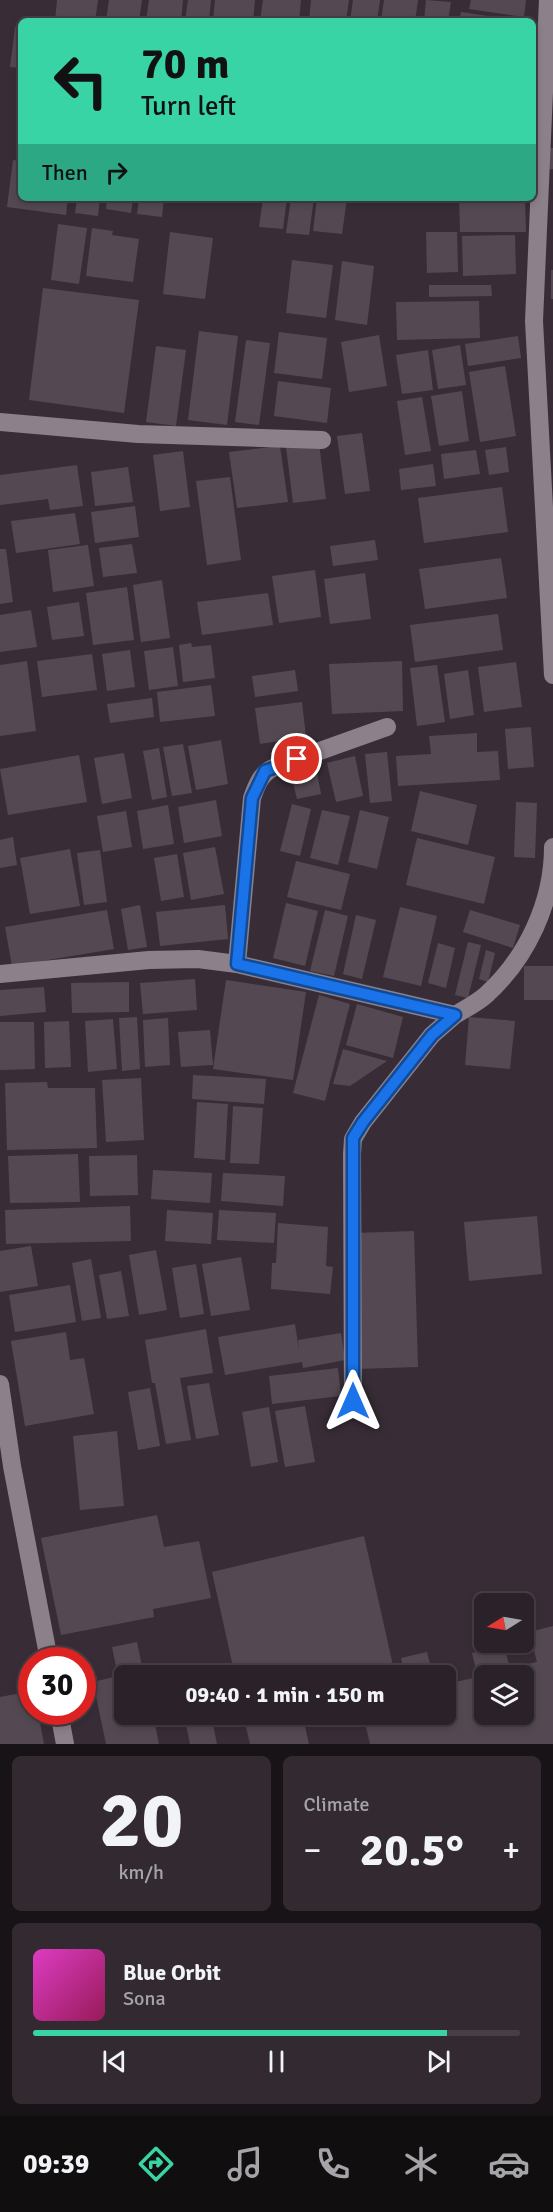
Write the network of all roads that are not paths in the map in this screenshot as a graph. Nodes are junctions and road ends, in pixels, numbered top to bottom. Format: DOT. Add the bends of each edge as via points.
graph roads {
  1 [pos="548,0"];
  2 [pos="549,55"];
  3 [pos="0,422"];
  4 [pos="322,440"];
  5 [pos="553,675"];
  6 [pos="387,727"];
  7 [pos="553,847"];
  8 [pos="237,964"];
  9 [pos="0,974"];
  10 [pos="455,1015"];
  11 [pos="0,1384"];
  12 [pos="353,1401"];
  13 [pos="6,1467"];
  14 [pos="46,1647"];
  15 [pos="61,1725"];
  16 [pos="65,1744"];
  1 -- 2 [label="street"];
  2 -- 5 [label="street" via="534,321"];
  3 -- 4 [label="street" via="138,434"];
  6 -- 8 [label="street" via="265,771 252,798"];
  7 -- 10 [label="street" via="549,892 524,951 484,996"];
  8 -- 9 [label="street" via="180,958"];
  8 -- 10 [label="street"];
  10 -- 12 [label="street" via="432,1035 353,1138"];
  11 -- 13 [label="street"];
  13 -- 14 [label="street"];
  15 -- 16 [label="street"];
}
